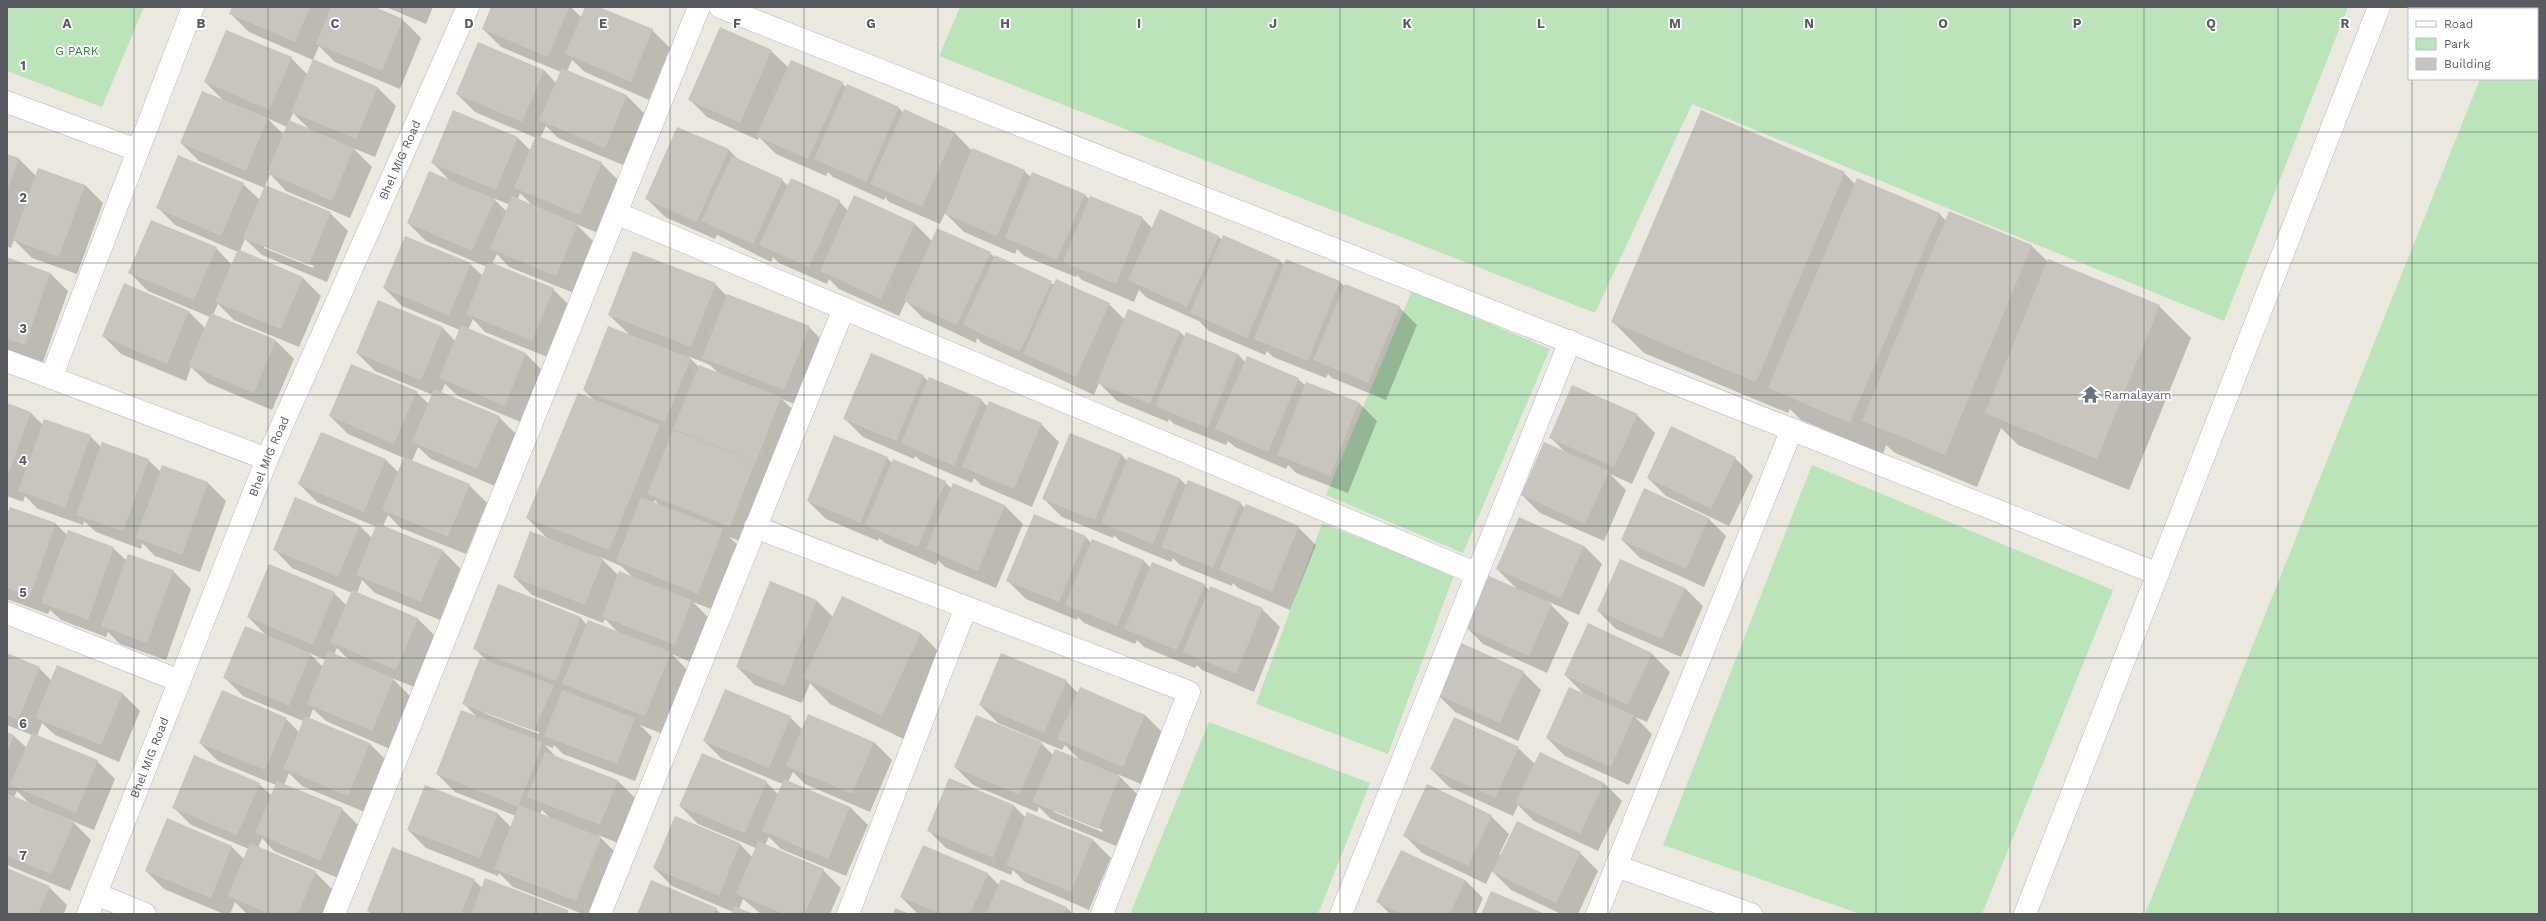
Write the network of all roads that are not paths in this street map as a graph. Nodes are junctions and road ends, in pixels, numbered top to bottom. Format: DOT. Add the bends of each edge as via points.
graph roads {
  1 [pos="193,7"];
  2 [pos="468,7"];
  3 [pos="698,7"];
  4 [pos="720,7"];
  5 [pos="2379,7"];
  6 [pos="7,102"];
  7 [pos="137,150"];
  8 [pos="616,213"];
  9 [pos="844,308"];
  10 [pos="1570,341"];
  11 [pos="7,361"];
  12 [pos="51,378"];
  13 [pos="1792,429"];
  14 [pos="267,459"];
  15 [pos="756,528"];
  16 [pos="1477,574"];
  17 [pos="2158,574"];
  18 [pos="966,607"];
  19 [pos="7,613"];
  20 [pos="180,680"];
  21 [pos="1616,866"];
  22 [pos="96,894"];
  23 [pos="88,914"];
  24 [pos="145,914"];
  25 [pos="334,914"];
  26 [pos="600,914"];
  27 [pos="848,914"];
  28 [pos="1102,914"];
  29 [pos="1341,914"];
  30 [pos="1597,914"];
  31 [pos="1751,914"];
  32 [pos="2025,914"];
  1 -- 7 [label="street"];
  2 -- 14 [label="street, Bhel MIG Road"];
  3 -- 8 [label="street"];
  4 -- 10 [label="street"];
  5 -- 17 [label="street"];
  6 -- 7 [label="street"];
  7 -- 12 [label="street"];
  8 -- 9 [label="street"];
  8 -- 25 [label="street"];
  9 -- 15 [label="street"];
  9 -- 16 [label="street"];
  10 -- 13 [label="street"];
  10 -- 16 [label="street"];
  11 -- 12 [label="street"];
  12 -- 14 [label="street"];
  13 -- 17 [label="street"];
  13 -- 21 [label="street"];
  14 -- 20 [label="street, Bhel MIG Road"];
  15 -- 18 [label="street"];
  15 -- 26 [label="street"];
  16 -- 29 [label="street"];
  17 -- 32 [label="street"];
  18 -- 27 [label="street"];
  18 -- 28 [label="street" via="1189,692"];
  19 -- 20 [label="street"];
  20 -- 22 [label="street, Bhel MIG Road"];
  21 -- 30 [label="street"];
  21 -- 31 [label="street"];
  22 -- 23 [label="street, Bhel MIG Road"];
  22 -- 24 [label="street"];
}
